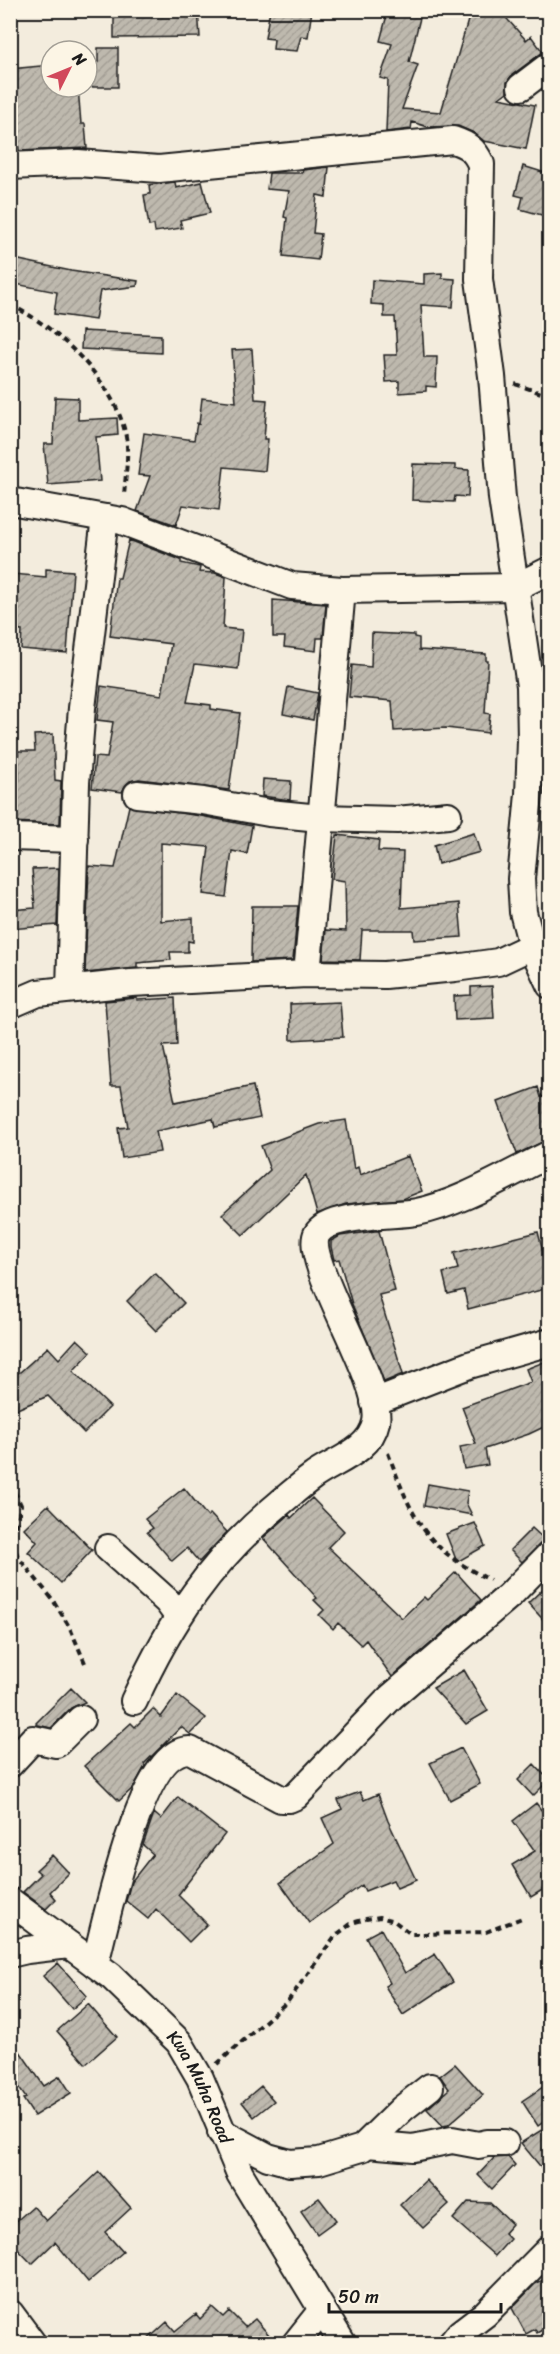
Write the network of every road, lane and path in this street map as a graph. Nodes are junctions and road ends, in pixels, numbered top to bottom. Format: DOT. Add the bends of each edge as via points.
graph roads {
  1 [pos="549,65"];
  2 [pos="521,87"];
  3 [pos="10,166"];
  4 [pos="10,305"];
  5 [pos="492,376"];
  6 [pos="549,396"];
  7 [pos="10,501"];
  8 [pos="114,519"];
  9 [pos="549,570"];
  10 [pos="516,587"];
  11 [pos="342,590"];
  12 [pos="540,739"];
  13 [pos="137,794"];
  14 [pos="448,815"];
  15 [pos="320,818"];
  16 [pos="10,837"];
  17 [pos="75,839"];
  18 [pos="532,946"];
  19 [pos="307,974"];
  20 [pos="549,985"];
  21 [pos="70,988"];
  22 [pos="10,1005"];
  23 [pos="549,1154"];
  24 [pos="549,1342"];
  25 [pos="375,1412"];
  26 [pos="10,1482"];
  27 [pos="108,1548"];
  28 [pos="549,1554"];
  29 [pos="510,1595"];
  30 [pos="178,1616"];
  31 [pos="85,1663"];
  32 [pos="134,1701"];
  33 [pos="81,1719"];
  34 [pos="10,1764"];
  35 [pos="10,1900"];
  36 [pos="522,1918"];
  37 [pos="69,1945"];
  38 [pos="10,1954"];
  39 [pos="95,1964"];
  40 [pos="200,2078"];
  41 [pos="429,2087"];
  42 [pos="221,2132"];
  43 [pos="505,2143"];
  44 [pos="367,2144"];
  45 [pos="549,2248"];
  46 [pos="10,2313"];
  47 [pos="332,2326"];
  48 [pos="33,2343"];
  49 [pos="295,2343"];
  50 [pos="451,2343"];
  1 -- 2 [label="street"];
  3 -- 5 [label="street" via="78,163 159,169 453,140 468,145 481,164 479,279"];
  4 -- 8 [label="path" via="28,313 64,340 118,407 126,435 126,468"];
  5 -- 6 [label="path"];
  5 -- 10 [label="street" via="502,498"];
  7 -- 8 [label="street"];
  8 -- 11 [label="street" via="292,586"];
  8 -- 17 [label="street" via="82,708"];
  9 -- 10 [label="street"];
  10 -- 11 [label="street"];
  10 -- 12 [label="street"];
  11 -- 15 [label="street"];
  12 -- 18 [label="street" via="521,879 523,912"];
  13 -- 15 [label="street"];
  14 -- 15 [label="street" via="397,820"];
  15 -- 19 [label="street"];
  16 -- 17 [label="street"];
  17 -- 21 [label="street"];
  18 -- 19 [label="street" via="498,962 455,968 385,975"];
  18 -- 20 [label="street"];
  19 -- 21 [label="street"];
  21 -- 22 [label="street" via="38,993"];
  23 -- 25 [label="street" via="455,1200 417,1212 370,1214 327,1226 317,1234 315,1244 320,1262 362,1365"];
  24 -- 25 [label="street" via="469,1365"];
  25 -- 29 [label="path" via="408,1504 426,1534 444,1553"];
  25 -- 30 [label="street" via="367,1439 357,1450 313,1476 262,1518 222,1558"];
  26 -- 31 [label="path" via="21,1505 14,1545 18,1557 53,1600"];
  27 -- 30 [label="street" via="167,1601"];
  28 -- 29 [label="street"];
  29 -- 39 [label="street" via="391,1697 304,1790 289,1799 281,1799 190,1750 173,1755 151,1782 134,1818"];
  30 -- 32 [label="street"];
  33 -- 34 [label="street" via="56,1743 33,1740"];
  35 -- 37 [label="street, Kwa Muha Road"];
  36 -- 40 [label="path" via="486,1932 423,1935 411,1934 394,1921 380,1917 352,1923 335,1936 288,2001"];
  37 -- 38 [label="street"];
  37 -- 39 [label="street, Kwa Muha Road"];
  39 -- 40 [label="street, Kwa Muha Road" via="179,2042"];
  40 -- 42 [label="street, Kwa Muha Road"];
  41 -- 44 [label="street"];
  42 -- 44 [label="street" via="268,2157 290,2163 319,2161"];
  42 -- 47 [label="street, Kwa Muha Road" via="240,2174"];
  43 -- 44 [label="street" via="479,2145 452,2140 413,2148"];
  45 -- 50 [label="street"];
  46 -- 48 [label="street"];
  47 -- 49 [label="street"];
}
